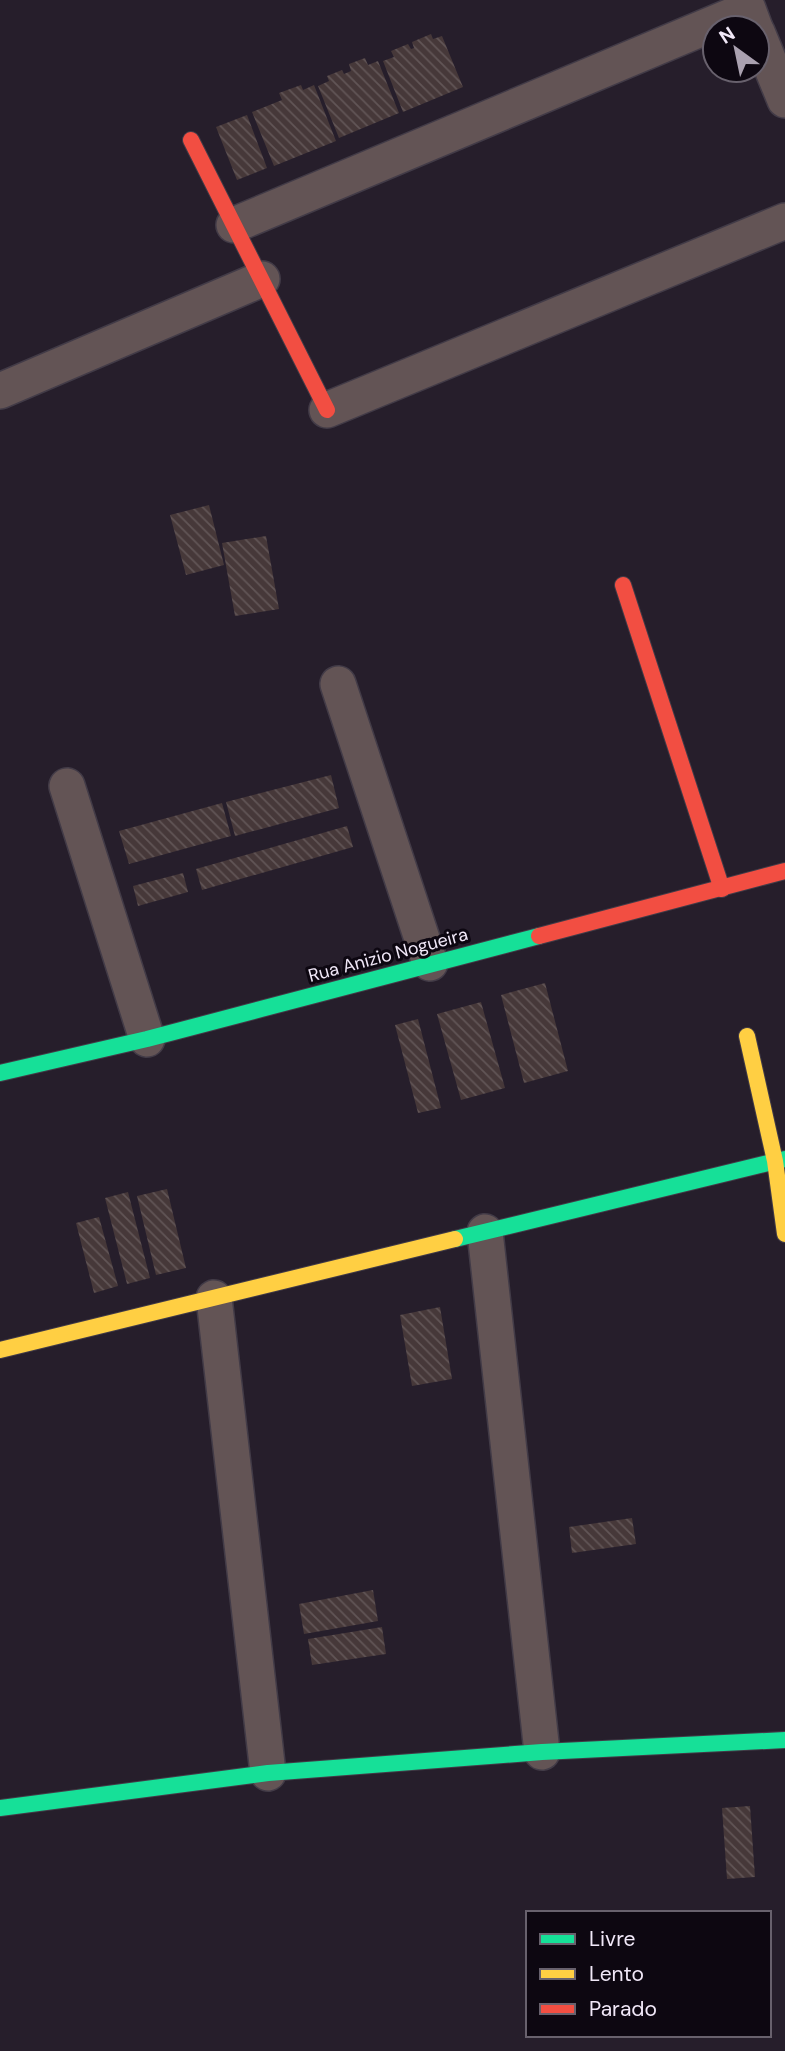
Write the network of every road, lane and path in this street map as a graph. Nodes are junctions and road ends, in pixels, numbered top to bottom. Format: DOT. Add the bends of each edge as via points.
graph roads {
  1 [pos="736,14"];
  2 [pos="750,14"];
  3 [pos="701,29"];
  4 [pos="771,66"];
  5 [pos="785,100"];
  6 [pos="191,140"];
  7 [pos="785,221"];
  8 [pos="234,225"];
  9 [pos="262,279"];
  10 [pos="0,391"];
  11 [pos="327,410"];
  12 [pos="623,585"];
  13 [pos="338,684"];
  14 [pos="67,786"];
  15 [pos="785,871"];
  16 [pos="722,889"];
  17 [pos="430,963"];
  18 [pos="747,1036"];
  19 [pos="147,1040"];
  20 [pos="0,1073"];
  21 [pos="780,1160"];
  22 [pos="485,1232"];
  23 [pos="785,1234"];
  24 [pos="214,1298"];
  25 [pos="0,1350"];
  26 [pos="785,1740"];
  27 [pos="542,1752"];
  28 [pos="268,1773"];
  29 [pos="0,1808"];
  1 -- 2 [label="street" via="748,9"];
  3 -- 8 [label="street"];
  4 -- 5 [label="street"];
  6 -- 8 [label="street"];
  7 -- 11 [label="street"];
  8 -- 9 [label="street"];
  9 -- 10 [label="street"];
  9 -- 11 [label="street"];
  12 -- 16 [label="street"];
  13 -- 17 [label="street"];
  14 -- 19 [label="street"];
  15 -- 16 [label="street, Rua Anizio Nogueira"];
  16 -- 17 [label="street, Rua Anizio Nogueira"];
  17 -- 19 [label="street, Rua Anizio Nogueira"];
  18 -- 21 [label="street"];
  19 -- 20 [label="street, Rua Anizio Nogueira"];
  21 -- 22 [label="street"];
  21 -- 23 [label="street"];
  22 -- 24 [label="street"];
  22 -- 27 [label="street"];
  24 -- 25 [label="street"];
  24 -- 28 [label="street"];
  26 -- 27 [label="street"];
  27 -- 28 [label="street"];
  28 -- 29 [label="street"];
}
